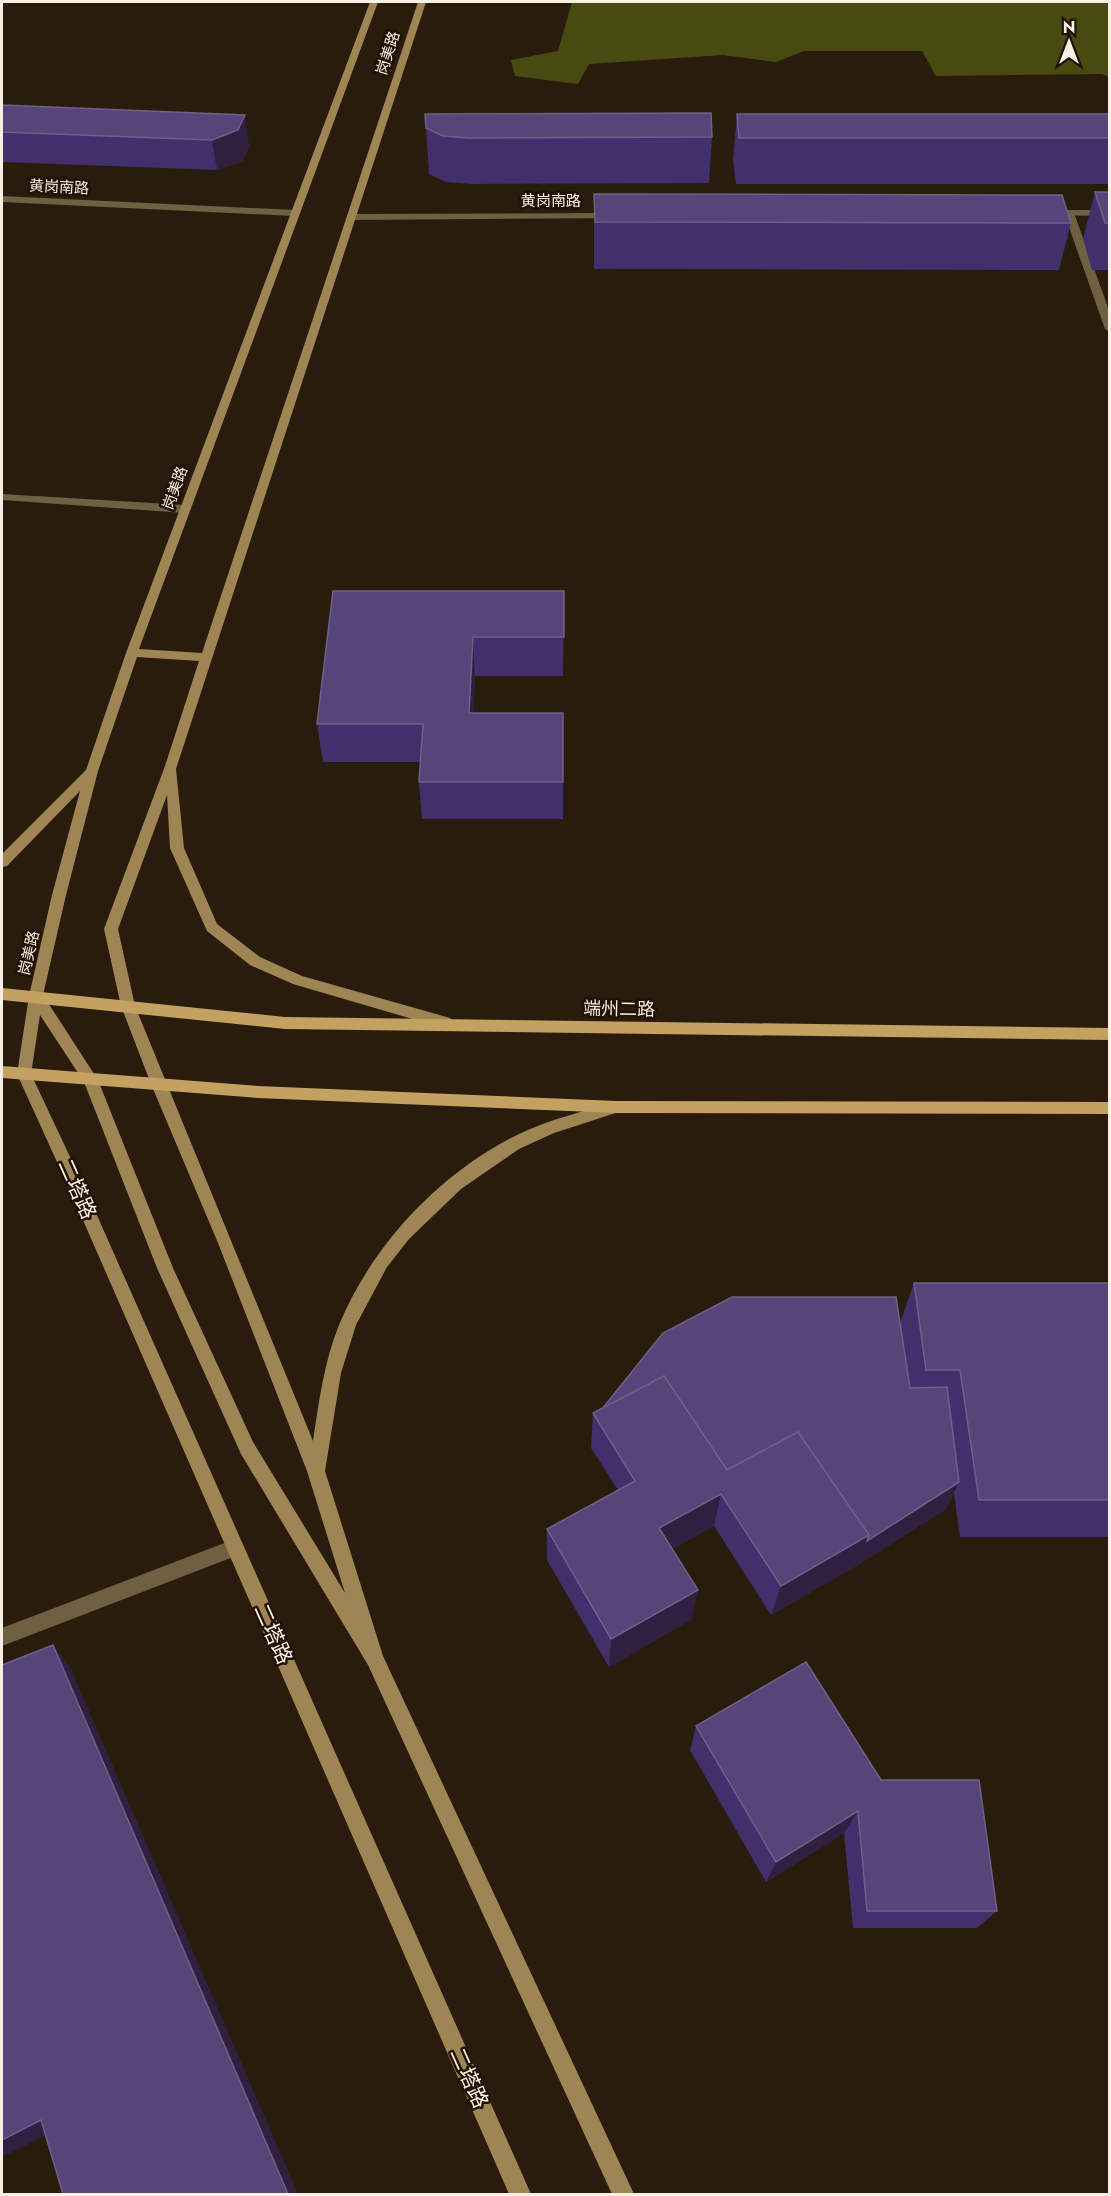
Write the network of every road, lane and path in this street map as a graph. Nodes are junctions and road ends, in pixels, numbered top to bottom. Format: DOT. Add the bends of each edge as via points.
graph roads {
  1 [pos="374,2"];
  2 [pos="422,2"];
  3 [pos="2,199"];
  4 [pos="295,213"];
  5 [pos="1034,213"];
  6 [pos="1069,213"];
  7 [pos="1110,213"];
  8 [pos="621,216"];
  9 [pos="352,217"];
  10 [pos="1110,329"];
  11 [pos="2,497"];
  12 [pos="185,509"];
  13 [pos="132,653"];
  14 [pos="207,657"];
  15 [pos="171,766"];
  16 [pos="92,771"];
  17 [pos="2,862"];
  18 [pos="2,994"];
  19 [pos="36,996"];
  20 [pos="128,1006"];
  21 [pos="459,1027"];
  22 [pos="1110,1034"];
  23 [pos="2,1072"];
  24 [pos="24,1074"];
  25 [pos="91,1080"];
  26 [pos="158,1084"];
  27 [pos="617,1107"];
  28 [pos="1110,1108"];
  29 [pos="316,1472"];
  30 [pos="235,1548"];
  31 [pos="2,1637"];
  32 [pos="375,1658"];
  33 [pos="520,2194"];
  34 [pos="623,2194"];
  1 -- 4 [label="main road, 岗美路"];
  2 -- 9 [label="main road, 岗美路"];
  3 -- 4 [label="street, 黄岗南路"];
  4 -- 12 [label="main road, 岗美路"];
  5 -- 6 [label="street"];
  6 -- 7 [label="street"];
  6 -- 10 [label="street"];
  8 -- 9 [label="street, 黄岗南路"];
  9 -- 14 [label="main road, 岗美路"];
  11 -- 12 [label="street"];
  12 -- 13 [label="main road, 岗美路"];
  13 -- 14 [label="main road"];
  13 -- 16 [label="main road, 岗美路"];
  14 -- 15 [label="main road, 岗美路"];
  15 -- 20 [label="main road, 岗美路" via="111,929"];
  15 -- 21 [label="main road" via="177,848 212,927 255,961 298,980"];
  16 -- 17 [label="main road"];
  16 -- 19 [label="main road, 岗美路"];
  18 -- 19 [label="main road, 端州二路"];
  19 -- 20 [label="main road, 端州二路"];
  19 -- 24 [label="main road, 岗美路"];
  19 -- 25 [label="main road"];
  20 -- 21 [label="main road, 端州二路" via="285,1023"];
  20 -- 26 [label="main road, 岗美路"];
  21 -- 22 [label="main road, 端州二路"];
  23 -- 24 [label="main road"];
  24 -- 25 [label="main road"];
  24 -- 30 [label="main road, 二塔路"];
  25 -- 26 [label="main road"];
  25 -- 32 [label="main road" via="165,1268 247,1448"];
  26 -- 27 [label="main road"];
  26 -- 29 [label="main road" via="226,1243"];
  27 -- 28 [label="main road"];
  27 -- 29 [label="main road" via="516,1142 426,1209 392,1246 357,1306 336,1359"];
  29 -- 32 [label="main road"];
  30 -- 31 [label="street"];
  30 -- 33 [label="main road, 二塔路"];
  32 -- 34 [label="main road"];
}
